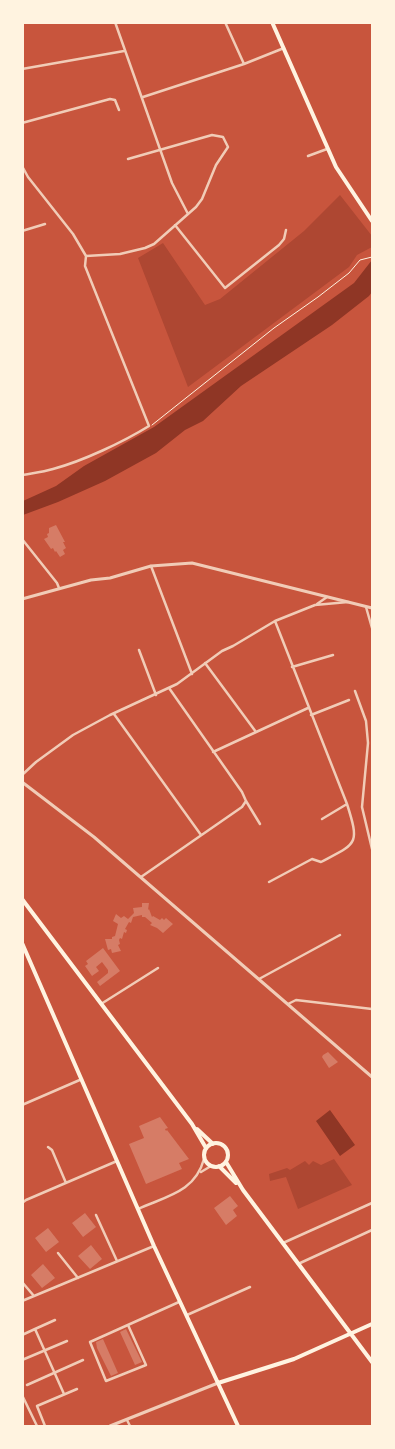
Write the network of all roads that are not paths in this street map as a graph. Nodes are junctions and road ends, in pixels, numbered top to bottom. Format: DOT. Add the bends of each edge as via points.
graph roads {
  1 [pos="115,22"];
  2 [pos="225,22"];
  3 [pos="272,22"];
  4 [pos="284,48"];
  5 [pos="125,51"];
  6 [pos="244,64"];
  7 [pos="22,69"];
  8 [pos="143,97"];
  9 [pos="119,110"];
  10 [pos="22,123"];
  11 [pos="328,149"];
  12 [pos="161,150"];
  13 [pos="308,156"];
  14 [pos="128,159"];
  15 [pos="23,166"];
  16 [pos="188,214"];
  17 [pos="372,221"];
  18 [pos="45,224"];
  19 [pos="175,225"];
  20 [pos="286,230"];
  21 [pos="22,231"];
  22 [pos="86,256"];
  23 [pos="22,475"];
  24 [pos="22,538"];
  25 [pos="151,566"];
  26 [pos="60,588"];
  27 [pos="328,597"];
  28 [pos="22,599"];
  29 [pos="348,602"];
  30 [pos="315,605"];
  31 [pos="366,607"];
  32 [pos="372,608"];
  33 [pos="275,621"];
  34 [pos="372,628"];
  35 [pos="140,650"];
  36 [pos="333,655"];
  37 [pos="205,663"];
  38 [pos="292,667"];
  39 [pos="192,674"];
  40 [pos="169,688"];
  41 [pos="355,691"];
  42 [pos="156,695"];
  43 [pos="349,700"];
  44 [pos="308,708"];
  45 [pos="113,714"];
  46 [pos="311,715"];
  47 [pos="256,732"];
  48 [pos="213,752"];
  49 [pos="22,775"];
  50 [pos="22,782"];
  51 [pos="246,801"];
  52 [pos="347,804"];
  53 [pos="322,819"];
  54 [pos="260,824"];
  55 [pos="201,835"];
  56 [pos="372,849"];
  57 [pos="141,877"];
  58 [pos="269,882"];
  59 [pos="22,899"];
  60 [pos="340,935"];
  61 [pos="22,943"];
  62 [pos="158,968"];
  63 [pos="259,979"];
  64 [pos="101,1004"];
  65 [pos="288,1004"];
  66 [pos="372,1009"];
  67 [pos="372,1077"];
  68 [pos="82,1079"];
  69 [pos="22,1105"];
  70 [pos="192,1124"];
  71 [pos="213,1144"];
  72 [pos="48,1147"];
  73 [pos="206,1148"];
  74 [pos="204,1159"];
  75 [pos="117,1161"];
  76 [pos="226,1162"];
  77 [pos="211,1166"];
  78 [pos="219,1166"];
  79 [pos="201,1172"];
  80 [pos="66,1183"];
  81 [pos="243,1190"];
  82 [pos="372,1202"];
  83 [pos="22,1203"];
  84 [pos="138,1209"];
  85 [pos="96,1215"];
  86 [pos="372,1230"];
  87 [pos="282,1243"];
  88 [pos="154,1246"];
  89 [pos="58,1253"];
  90 [pos="117,1262"];
  91 [pos="298,1264"];
  92 [pos="78,1278"];
  93 [pos="22,1282"];
  94 [pos="250,1287"];
  95 [pos="34,1296"];
  96 [pos="22,1301"];
  97 [pos="179,1302"];
  98 [pos="186,1316"];
  99 [pos="55,1320"];
  100 [pos="372,1324"];
  101 [pos="128,1325"];
  102 [pos="35,1329"];
  103 [pos="22,1334"];
  104 [pos="352,1334"];
  105 [pos="67,1341"];
  106 [pos="45,1351"];
  107 [pos="22,1360"];
  108 [pos="83,1360"];
  109 [pos="372,1362"];
  110 [pos="54,1372"];
  111 [pos="218,1383"];
  112 [pos="27,1385"];
  113 [pos="77,1389"];
  114 [pos="64,1394"];
  115 [pos="22,1395"];
  116 [pos="127,1420"];
  117 [pos="37,1426"];
  118 [pos="45,1426"];
  119 [pos="110,1426"];
  120 [pos="130,1426"];
  121 [pos="238,1426"];
  1 -- 5 [label="street"];
  2 -- 6 [label="street"];
  3 -- 4 [label="main road"];
  4 -- 6 [label="street"];
  4 -- 11 [label="main road"];
  5 -- 7 [label="street"];
  5 -- 8 [label="street"];
  6 -- 8 [label="street"];
  8 -- 12 [label="street"];
  9 -- 10 [label="street" via="117,102 110,100"];
  11 -- 13 [label="street"];
  11 -- 17 [label="main road" via="336,167"];
  12 -- 14 [label="street"];
  12 -- 16 [label="street" via="172,183"];
  12 -- 16 [label="street" via="212,135 223,137 228,146 202,199"];
  15 -- 22 [label="street" via="28,177 74,234"];
  16 -- 19 [label="street"];
  18 -- 21 [label="street"];
  19 -- 20 [label="street" via="225,288 279,246"];
  19 -- 22 [label="street" via="145,248 120,254"];
  22 -- 23 [label="street" via="85,266 150,426 96,453 54,469"];
  24 -- 26 [label="street"];
  25 -- 26 [label="street"];
  25 -- 27 [label="street" via="192,563"];
  25 -- 39 [label="street"];
  26 -- 28 [label="street"];
  27 -- 29 [label="street"];
  27 -- 30 [label="street"];
  29 -- 30 [label="street"];
  29 -- 31 [label="street"];
  30 -- 33 [label="street"];
  31 -- 32 [label="street"];
  31 -- 34 [label="street"];
  33 -- 37 [label="street"];
  33 -- 38 [label="street"];
  35 -- 42 [label="street"];
  36 -- 38 [label="street"];
  37 -- 39 [label="street"];
  37 -- 47 [label="street"];
  38 -- 44 [label="street"];
  39 -- 40 [label="street"];
  40 -- 42 [label="street"];
  40 -- 48 [label="street"];
  41 -- 56 [label="street" via="366,721 368,743 362,807"];
  42 -- 45 [label="street"];
  43 -- 46 [label="street"];
  44 -- 46 [label="street"];
  44 -- 47 [label="street"];
  45 -- 49 [label="street" via="74,735"];
  45 -- 55 [label="street"];
  46 -- 52 [label="street"];
  47 -- 48 [label="street"];
  48 -- 51 [label="street"];
  50 -- 57 [label="street"];
  51 -- 54 [label="street"];
  51 -- 55 [label="street"];
  52 -- 53 [label="street"];
  52 -- 58 [label="street" via="355,829 354,841 321,862 312,859"];
  55 -- 57 [label="street"];
  57 -- 63 [label="street"];
  59 -- 64 [label="main road"];
  60 -- 63 [label="street"];
  61 -- 68 [label="main road"];
  62 -- 64 [label="street"];
  63 -- 65 [label="street"];
  64 -- 70 [label="main road"];
  65 -- 66 [label="street" via="296,1000"];
  65 -- 67 [label="street"];
  68 -- 69 [label="street"];
  68 -- 75 [label="main road"];
  70 -- 71 [label="main road"];
  70 -- 73 [label="main road"];
  71 -- 73 [label="main road"];
  71 -- 76 [label="main road" via="225,1148 228,1154"];
  72 -- 80 [label="street"];
  73 -- 74 [label="main road"];
  74 -- 77 [label="main road"];
  74 -- 79 [label="street"];
  75 -- 80 [label="street"];
  75 -- 84 [label="main road"];
  76 -- 78 [label="main road"];
  76 -- 81 [label="main road"];
  77 -- 78 [label="main road"];
  77 -- 79 [label="street"];
  78 -- 81 [label="main road"];
  79 -- 84 [label="street" via="184,1189"];
  80 -- 83 [label="street"];
  81 -- 87 [label="main road"];
  82 -- 87 [label="street"];
  84 -- 88 [label="main road"];
  85 -- 90 [label="street"];
  86 -- 91 [label="street"];
  87 -- 91 [label="main road"];
  88 -- 90 [label="street"];
  88 -- 97 [label="main road"];
  89 -- 92 [label="street"];
  90 -- 92 [label="street"];
  91 -- 104 [label="main road"];
  92 -- 95 [label="street"];
  93 -- 95 [label="street"];
  94 -- 98 [label="street"];
  95 -- 96 [label="street"];
  97 -- 98 [label="main road"];
  97 -- 101 [label="street"];
  98 -- 111 [label="main road"];
  99 -- 102 [label="street"];
  100 -- 104 [label="main road"];
  101 -- 101 [label="street" via="90,1342 106,1381 146,1365"];
  102 -- 103 [label="street"];
  102 -- 106 [label="street"];
  104 -- 109 [label="main road"];
  104 -- 111 [label="main road" via="294,1359"];
  105 -- 106 [label="street"];
  106 -- 107 [label="street"];
  106 -- 110 [label="street"];
  108 -- 110 [label="street"];
  110 -- 112 [label="street"];
  110 -- 114 [label="street"];
  111 -- 116 [label="street"];
  111 -- 121 [label="main road"];
  113 -- 114 [label="street"];
  114 -- 118 [label="street" via="37,1406"];
  115 -- 117 [label="street"];
  116 -- 119 [label="street"];
  116 -- 120 [label="street"];
}
